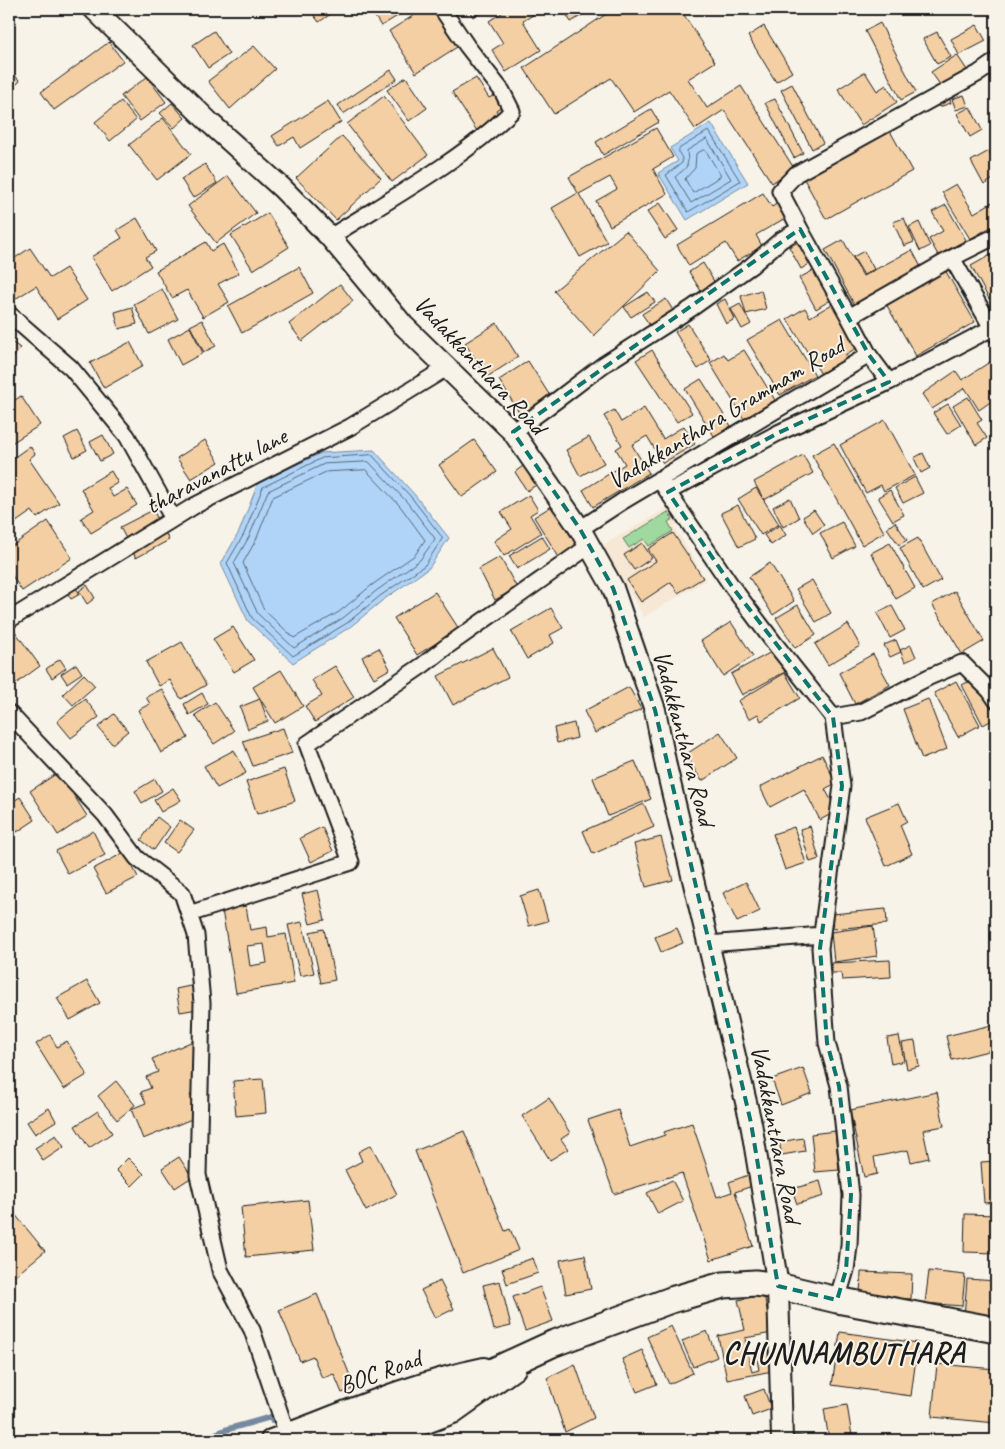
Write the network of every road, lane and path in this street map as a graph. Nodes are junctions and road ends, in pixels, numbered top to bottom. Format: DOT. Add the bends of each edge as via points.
graph roads {
  1 [pos="94,9"];
  2 [pos="442,9"];
  3 [pos="996,62"];
  4 [pos="800,229"];
  5 [pos="330,236"];
  6 [pos="996,236"];
  7 [pos="952,258"];
  8 [pos="9,314"];
  9 [pos="849,317"];
  10 [pos="994,332"];
  11 [pos="869,355"];
  12 [pos="448,367"];
  13 [pos="889,382"];
  14 [pos="512,432"];
  15 [pos="663,485"];
  16 [pos="172,519"];
  17 [pos="585,537"];
  18 [pos="9,620"];
  19 [pos="996,700"];
  20 [pos="9,713"];
  21 [pos="833,717"];
  22 [pos="189,914"];
  23 [pos="822,935"];
  24 [pos="708,944"];
  25 [pos="778,1286"];
  26 [pos="837,1300"];
  27 [pos="996,1330"];
  28 [pos="552,1344"];
  29 [pos="510,1363"];
  30 [pos="279,1437"];
  31 [pos="324,1440"];
  32 [pos="381,1440"];
  33 [pos="782,1440"];
  1 -- 5 [label="street, Vadakkanthara Road"];
  2 -- 5 [label="street" via="502,91 512,111 455,157"];
  3 -- 4 [label="street" via="796,174 780,191"];
  4 -- 9 [label="street"];
  4 -- 14 [label="street"];
  5 -- 12 [label="street, Vadakkanthara Road" via="403,324"];
  6 -- 7 [label="street, Vadakkanthara Grammam Road"];
  7 -- 9 [label="street, Vadakkanthara Grammam Road"];
  7 -- 10 [label="street"];
  8 -- 16 [label="street" via="71,368 127,436"];
  9 -- 11 [label="street, Vadakkanthara Grammam Road"];
  10 -- 13 [label="street"];
  11 -- 13 [label="street"];
  11 -- 15 [label="street, Vadakkanthara Grammam Road"];
  12 -- 14 [label="street, Vadakkanthara Road"];
  12 -- 16 [label="street, tharavanattu lane" via="350,427"];
  13 -- 15 [label="street"];
  14 -- 17 [label="street, Vadakkanthara Road"];
  15 -- 17 [label="street, Vadakkanthara Grammam Road"];
  15 -- 21 [label="street" via="733,588"];
  16 -- 18 [label="street, tharavanattu lane"];
  17 -- 22 [label="street, Vadakkanthara Grammam Road" via="424,665 308,744 351,862"];
  17 -- 24 [label="street, Vadakkanthara Road" via="613,588 655,710"];
  19 -- 21 [label="street" via="962,663 861,712"];
  20 -- 22 [label="street" via="105,815 137,858 182,893"];
  21 -- 23 [label="street" via="842,786"];
  22 -- 30 [label="street" via="196,935 202,1003 198,1175 220,1270 252,1330"];
  23 -- 24 [label="street"];
  23 -- 26 [label="street" via="820,948 827,1043 839,1086 851,1195 846,1270"];
  24 -- 25 [label="street, Vadakkanthara Road" via="751,1123"];
  25 -- 26 [label="main road"];
  25 -- 28 [label="main road" via="755,1282 723,1285 671,1300"];
  25 -- 33 [label="street, Vadakkanthara Road"];
  26 -- 27 [label="main road"];
  28 -- 29 [label="main road"];
  28 -- 32 [label="street" via="452,1413"];
  29 -- 30 [label="street, BOC Road" via="449,1375"];
  29 -- 31 [label="main road" via="443,1394"];
}
